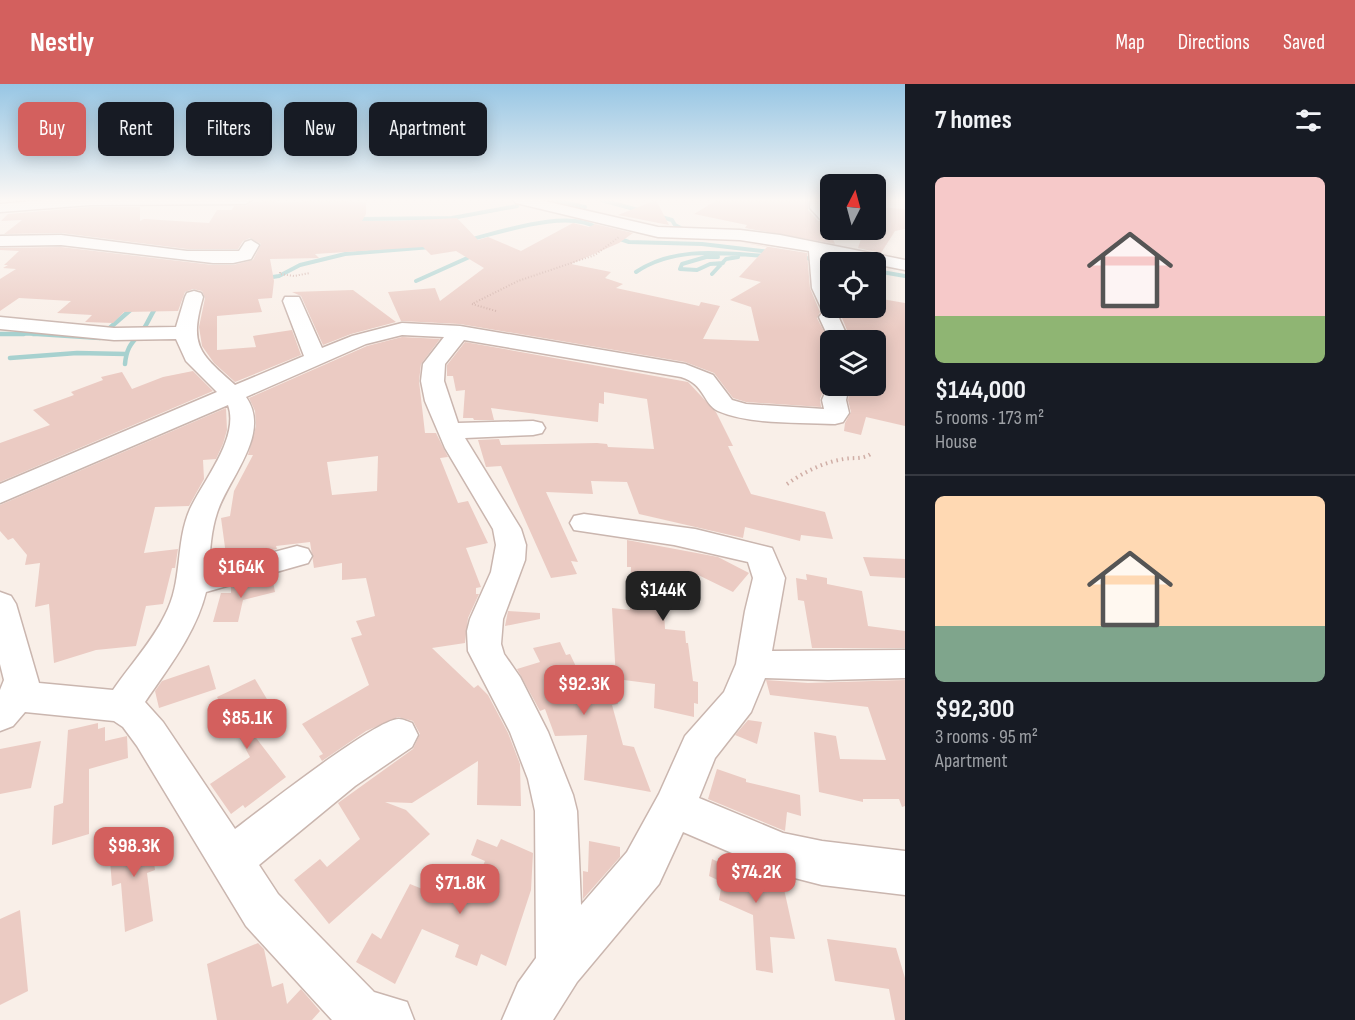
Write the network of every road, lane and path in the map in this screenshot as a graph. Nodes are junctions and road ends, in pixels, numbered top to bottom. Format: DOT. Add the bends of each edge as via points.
graph roads {
  1 [pos="92,244"];
  2 [pos="611,244"];
  3 [pos="789,244"];
  4 [pos="251,245"];
  5 [pos="818,256"];
  6 [pos="905,265"];
  7 [pos="280,273"];
  8 [pos="310,273"];
  9 [pos="194,297"];
  10 [pos="292,301"];
  11 [pos="496,311"];
  12 [pos="0,323"];
  13 [pos="835,330"];
  14 [pos="460,332"];
  15 [pos="184,333"];
  16 [pos="316,358"];
  17 [pos="234,395"];
  18 [pos="835,396"];
  19 [pos="533,428"];
  20 [pos="449,431"];
  21 [pos="872,453"];
  22 [pos="787,484"];
  23 [pos="0,494"];
  24 [pos="584,523"];
  25 [pos="297,556"];
  26 [pos="191,585"];
  27 [pos="0,603"];
  28 [pos="753,664"];
  29 [pos="905,664"];
  30 [pos="9,706"];
  31 [pos="122,706"];
  32 [pos="399,735"];
  33 [pos="674,808"];
  34 [pos="229,861"];
  35 [pos="905,873"];
  36 [pos="560,965"];
  37 [pos="367,1018"];
  38 [pos="527,1020"];
  1 -- 4 [label="street" via="234,258 245,255"];
  2 -- 11 [label="path" via="595,255 518,281 472,304"];
  3 -- 5 [label="street"];
  5 -- 6 [label="street"];
  5 -- 13 [label="street" via="821,294 832,311 829,316"];
  7 -- 8 [label="path"];
  9 -- 15 [label="street"];
  10 -- 16 [label="street"];
  12 -- 15 [label="street"];
  14 -- 16 [label="street" via="386,332"];
  14 -- 18 [label="street" via="698,374 724,405 744,411 835,417"];
  14 -- 20 [label="street" via="440,354 432,377 433,393"];
  15 -- 17 [label="street" via="194,358"];
  16 -- 17 [label="street"];
  17 -- 23 [label="street" via="214,400"];
  17 -- 26 [label="street" via="243,413 240,437 202,514"];
  19 -- 20 [label="street"];
  20 -- 36 [label="street" via="507,529 511,547 507,570 484,624 484,641 487,660 506,685 551,787 556,811"];
  21 -- 22 [label="path" via="862,459 848,458 818,467"];
  24 -- 28 [label="street" via="717,542 761,555 769,578"];
  25 -- 26 [label="street"];
  26 -- 31 [label="street" via="184,612 170,637"];
  27 -- 30 [label="street" via="22,680"];
  28 -- 29 [label="street"];
  28 -- 33 [label="street" via="738,701 699,748"];
  30 -- 31 [label="street"];
  31 -- 34 [label="street" via="150,734"];
  32 -- 34 [label="street" via="341,773"];
  33 -- 35 [label="street" via="783,854"];
  33 -- 36 [label="street" via="643,868"];
  34 -- 37 [label="street" via="262,910"];
  36 -- 38 [label="street"];
}
